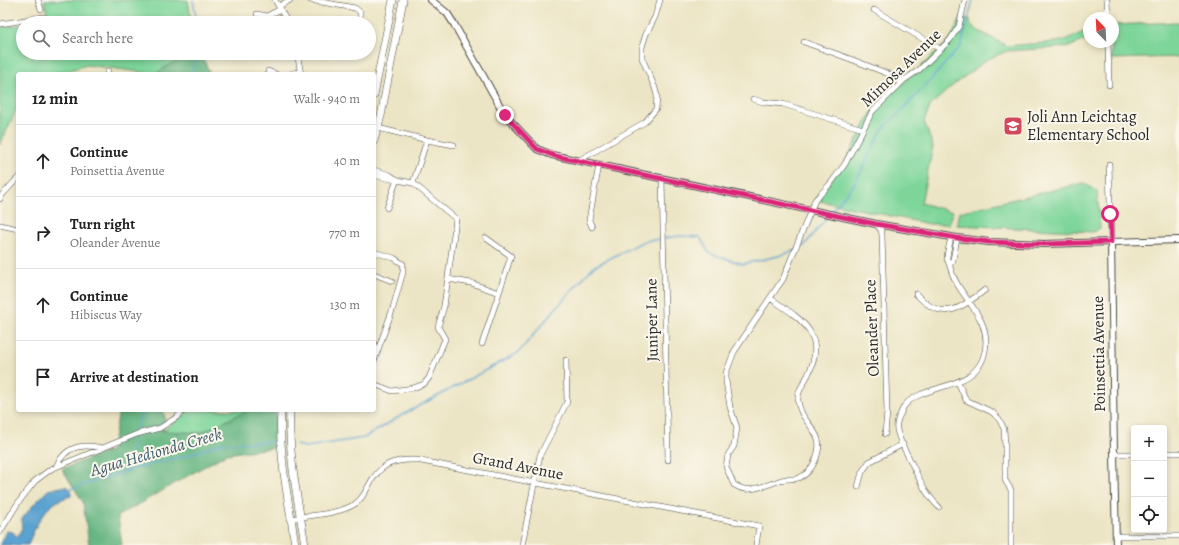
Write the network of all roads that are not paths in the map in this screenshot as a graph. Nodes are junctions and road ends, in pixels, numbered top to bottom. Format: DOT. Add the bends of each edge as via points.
graph roads {
  1 [pos="38,0"];
  2 [pos="275,0"];
  3 [pos="290,0"];
  4 [pos="310,0"];
  5 [pos="393,0"];
  6 [pos="403,0"];
  7 [pos="431,0"];
  8 [pos="660,0"];
  9 [pos="965,0"];
  10 [pos="1107,0"];
  11 [pos="280,8"];
  12 [pos="41,9"];
  13 [pos="874,10"];
  14 [pos="1108,12"];
  15 [pos="257,14"];
  16 [pos="284,16"];
  17 [pos="360,16"];
  18 [pos="16,21"];
  19 [pos="0,24"];
  20 [pos="804,42"];
  21 [pos="1108,48"];
  22 [pos="940,50"];
  23 [pos="298,60"];
  24 [pos="301,72"];
  25 [pos="904,80"];
  26 [pos="376,85"];
  27 [pos="1109,86"];
  28 [pos="753,99"];
  29 [pos="378,128"];
  30 [pos="863,129"];
  31 [pos="376,134"];
  32 [pos="427,140"];
  33 [pos="454,145"];
  34 [pos="578,161"];
  35 [pos="1109,164"];
  36 [pos="599,166"];
  37 [pos="376,171"];
  38 [pos="376,176"];
  39 [pos="397,179"];
  40 [pos="662,179"];
  41 [pos="16,180"];
  42 [pos="413,183"];
  43 [pos="0,199"];
  44 [pos="387,208"];
  45 [pos="810,210"];
  46 [pos="876,224"];
  47 [pos="0,225"];
  48 [pos="592,227"];
  49 [pos="16,229"];
  50 [pos="486,238"];
  51 [pos="954,238"];
  52 [pos="1179,240"];
  53 [pos="1111,242"];
  54 [pos="376,253"];
  55 [pos="376,275"];
  56 [pos="448,279"];
  57 [pos="392,281"];
  58 [pos="985,290"];
  59 [pos="499,293"];
  60 [pos="916,294"];
  61 [pos="770,298"];
  62 [pos="968,302"];
  63 [pos="482,344"];
  64 [pos="376,355"];
  65 [pos="566,360"];
  66 [pos="958,382"];
  67 [pos="376,385"];
  68 [pos="182,412"];
  69 [pos="281,412"];
  70 [pos="290,412"];
  71 [pos="885,434"];
  72 [pos="903,444"];
  73 [pos="102,448"];
  74 [pos="1167,453"];
  75 [pos="1179,453"];
  76 [pos="1114,454"];
  77 [pos="1131,454"];
  78 [pos="668,460"];
  79 [pos="56,466"];
  80 [pos="534,483"];
  81 [pos="858,487"];
  82 [pos="939,508"];
  83 [pos="301,517"];
  84 [pos="292,519"];
  85 [pos="0,532"];
  86 [pos="1116,536"];
  87 [pos="1179,536"];
  88 [pos="295,545"];
  89 [pos="305,545"];
  90 [pos="522,545"];
  91 [pos="756,545"];
  92 [pos="1011,545"];
  93 [pos="1116,545"];
  1 -- 12 [label="street"];
  2 -- 11 [label="street"];
  3 -- 11 [label="street"];
  4 -- 17 [label="street" via="355,8 360,12"];
  5 -- 26 [label="main road"];
  6 -- 29 [label="main road"];
  7 -- 34 [label="street" via="447,13 497,103 516,128 537,149"];
  8 -- 34 [label="street" via="656,17 642,47 642,58 658,96 656,109 645,122"];
  9 -- 22 [label="street, Mimosa Avenue" via="957,30"];
  10 -- 14 [label="street"];
  11 -- 15 [label="street" via="267,16"];
  11 -- 16 [label="street"];
  13 -- 22 [label="street"];
  18 -- 19 [label="street"];
  20 -- 25 [label="street"];
  21 -- 27 [label="street"];
  22 -- 25 [label="street, Mimosa Avenue"];
  23 -- 24 [label="street"];
  25 -- 30 [label="street, Mimosa Avenue" via="872,112"];
  28 -- 30 [label="street" via="783,104"];
  29 -- 31 [label="main road"];
  29 -- 32 [label="street"];
  30 -- 45 [label="street, Mimosa Avenue" via="844,164"];
  32 -- 33 [label="street"];
  32 -- 42 [label="street"];
  34 -- 36 [label="street"];
  35 -- 53 [label="street, Poinsettia Avenue"];
  36 -- 40 [label="street"];
  36 -- 48 [label="street" via="589,220"];
  37 -- 39 [label="street"];
  38 -- 39 [label="street" via="389,180"];
  39 -- 42 [label="street"];
  39 -- 44 [label="street"];
  40 -- 45 [label="street"];
  40 -- 78 [label="street, Juniper Lane"];
  41 -- 43 [label="street"];
  42 -- 56 [label="street" via="456,219"];
  45 -- 46 [label="street"];
  45 -- 61 [label="street, Mimosa Avenue" via="783,279"];
  46 -- 51 [label="street"];
  46 -- 71 [label="street, Oleander Place" via="882,235 887,412"];
  47 -- 49 [label="street"];
  50 -- 59 [label="street" via="511,256"];
  51 -- 53 [label="street" via="1044,244"];
  51 -- 62 [label="street" via="947,259 952,276"];
  52 -- 53 [label="street"];
  53 -- 76 [label="street, Poinsettia Avenue"];
  54 -- 64 [label="street" via="394,258 403,264 403,272"];
  55 -- 57 [label="street"];
  56 -- 59 [label="street" via="471,283"];
  56 -- 67 [label="street" via="438,327 445,339 429,378 424,384 392,392"];
  58 -- 62 [label="street"];
  59 -- 63 [label="street"];
  60 -- 62 [label="street" via="932,308 940,310 957,309"];
  61 -- 61 [label="street, Mimosa Avenue" via="734,352 726,373 730,407 737,428 726,467 734,485 744,489 801,477 814,465 820,447 817,436 799,406 798,399 814,360 815,344 801,320"];
  62 -- 66 [label="street" via="984,327 985,352 976,370"];
  65 -- 80 [label="street" via="567,402 540,455"];
  66 -- 72 [label="street" via="917,396 906,404 897,419 897,430"];
  66 -- 92 [label="street" via="966,400 992,412 999,418 1004,429 1005,480 1011,490"];
  68 -- 73 [label="street" via="160,428"];
  69 -- 84 [label="main road" via="283,470"];
  70 -- 83 [label="main road" via="292,468"];
  72 -- 81 [label="street" via="869,462 862,472"];
  72 -- 82 [label="street" via="929,498"];
  73 -- 79 [label="street"];
  73 -- 79 [label="street" via="78,446 60,458"];
  74 -- 75 [label="street"];
  76 -- 77 [label="street"];
  76 -- 86 [label="street, Poinsettia Avenue"];
  79 -- 85 [label="street" via="35,481"];
  80 -- 83 [label="street, Grand Avenue" via="406,460 387,465 380,470 356,504"];
  80 -- 90 [label="street"];
  80 -- 91 [label="street, Grand Avenue" via="759,526"];
  83 -- 84 [label="street, Grand Avenue"];
  83 -- 89 [label="main road"];
  84 -- 88 [label="main road"];
  86 -- 87 [label="street"];
  86 -- 93 [label="street, Poinsettia Avenue"];
}
